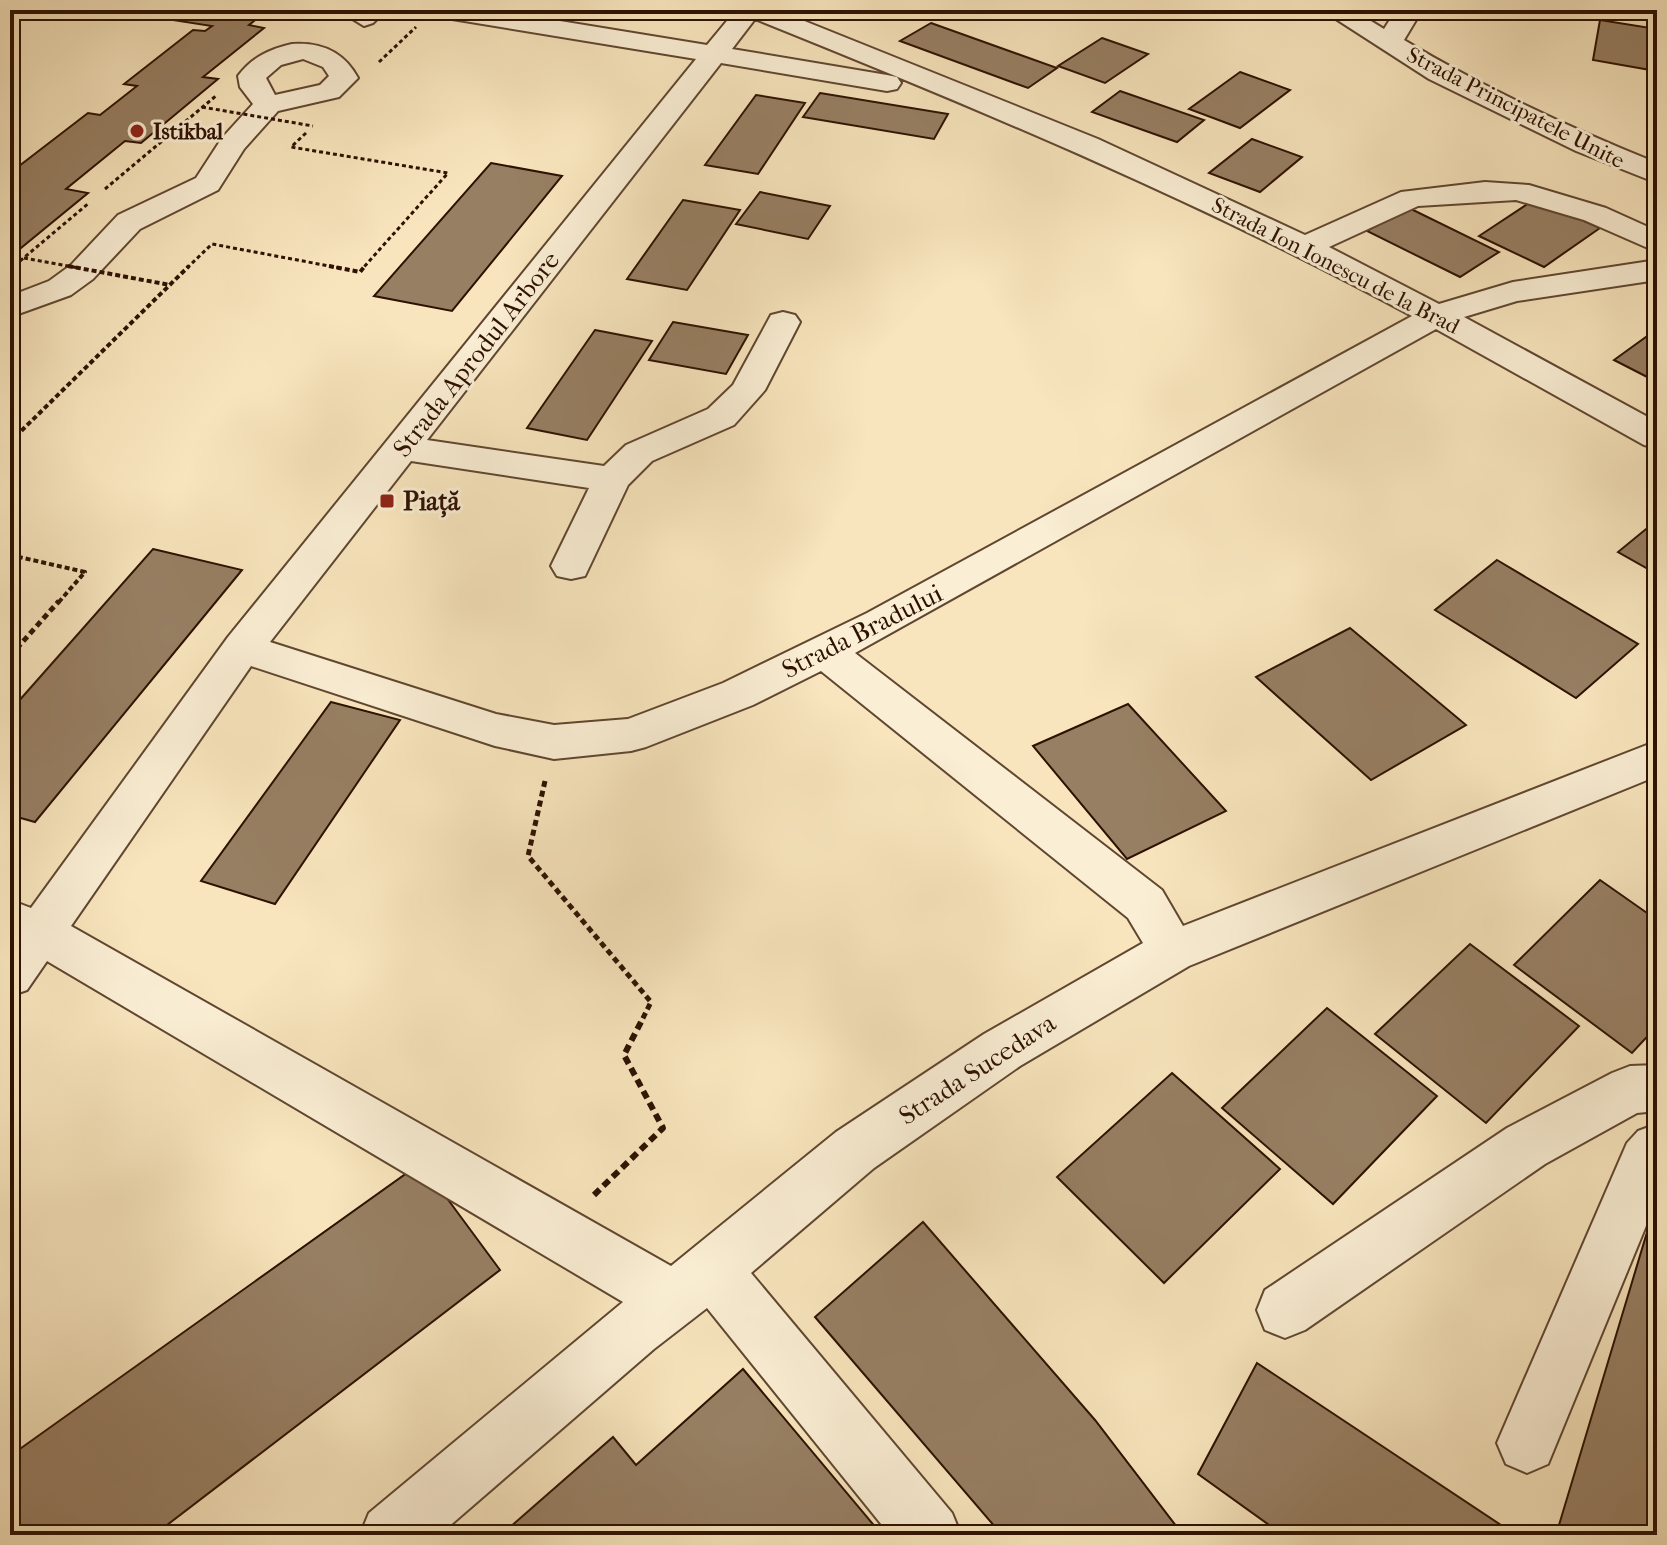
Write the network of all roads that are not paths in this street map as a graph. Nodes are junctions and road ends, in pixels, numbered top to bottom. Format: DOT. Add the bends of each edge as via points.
graph roads {
  1 [pos="446,10"];
  2 [pos="752,10"];
  3 [pos="1335,10"];
  4 [pos="1409,10"];
  5 [pos="1650,10"];
  6 [pos="1657,11"];
  7 [pos="1390,41"];
  8 [pos="714,54"];
  9 [pos="268,105"];
  10 [pos="1006,110"];
  11 [pos="1657,174"];
  12 [pos="1657,243"];
  13 [pos="1304,247"];
  14 [pos="1657,270"];
  15 [pos="10,307"];
  16 [pos="1439,314"];
  17 [pos="783,322"];
  18 [pos="1657,437"];
  19 [pos="403,448"];
  20 [pos="612,479"];
  21 [pos="571,566"];
  22 [pos="242,648"];
  23 [pos="825,652"];
  24 [pos="1657,758"];
  25 [pos="25,926"];
  26 [pos="1172,951"];
  27 [pos="10,975"];
  28 [pos="1657,1088"];
  29 [pos="1657,1149"];
  30 [pos="693,1285"];
  31 [pos="1285,1310"];
  32 [pos="1527,1443"];
  33 [pos="391,1535"];
  34 [pos="930,1535"];
  1 -- 8 [label="street, Strada Ion Ionescu de la Brad"];
  2 -- 8 [label="street, Strada Aprodul Arbore"];
  2 -- 10 [label="street, Strada Ion Ionescu de la Brad"];
  3 -- 7 [label="street, Strada Principatele Unite"];
  4 -- 7 [label="street"];
  5 -- 6 [label="street"];
  7 -- 11 [label="street, Strada Principatele Unite" via="1439,73"];
  8 -- 10 [label="street, Strada Ion Ionescu de la Brad" via="913,88"];
  8 -- 19 [label="street, Strada Aprodul Arbore"];
  9 -- 15 [label="street" via="232,144 207,184 129,222 60,288"];
  10 -- 13 [label="street, Strada Ion Ionescu de la Brad"];
  12 -- 13 [label="street" via="1595,214 1518,191 1485,191 1412,198"];
  13 -- 16 [label="street, Strada Ion Ionescu de la Brad"];
  14 -- 16 [label="street, Strada Bradului" via="1513,292"];
  16 -- 18 [label="street, Strada Ion Ionescu de la Brad"];
  16 -- 23 [label="street, Strada Bradului"];
  17 -- 20 [label="street" via="748,390 721,417 639,453"];
  19 -- 20 [label="street"];
  19 -- 22 [label="street, Strada Aprodul Arbore"];
  20 -- 21 [label="street"];
  22 -- 23 [label="street, Strada Bradului" via="495,730 554,742 631,735 738,694"];
  22 -- 25 [label="street, Strada Aprodul Arbore"];
  23 -- 26 [label="street" via="1145,904"];
  24 -- 26 [label="street, Strada Sucedava"];
  25 -- 27 [label="street, Strada Aprodul Arbore"];
  25 -- 30 [label="street" via="556,1232"];
  26 -- 30 [label="street, Strada Sucedava" via="1002,1050 855,1150"];
  28 -- 31 [label="street" via="1630,1090 1526,1146"];
  29 -- 32 [label="street" via="1646,1161"];
  30 -- 33 [label="street, Strada Sucedava"];
  30 -- 34 [label="street"];
}
